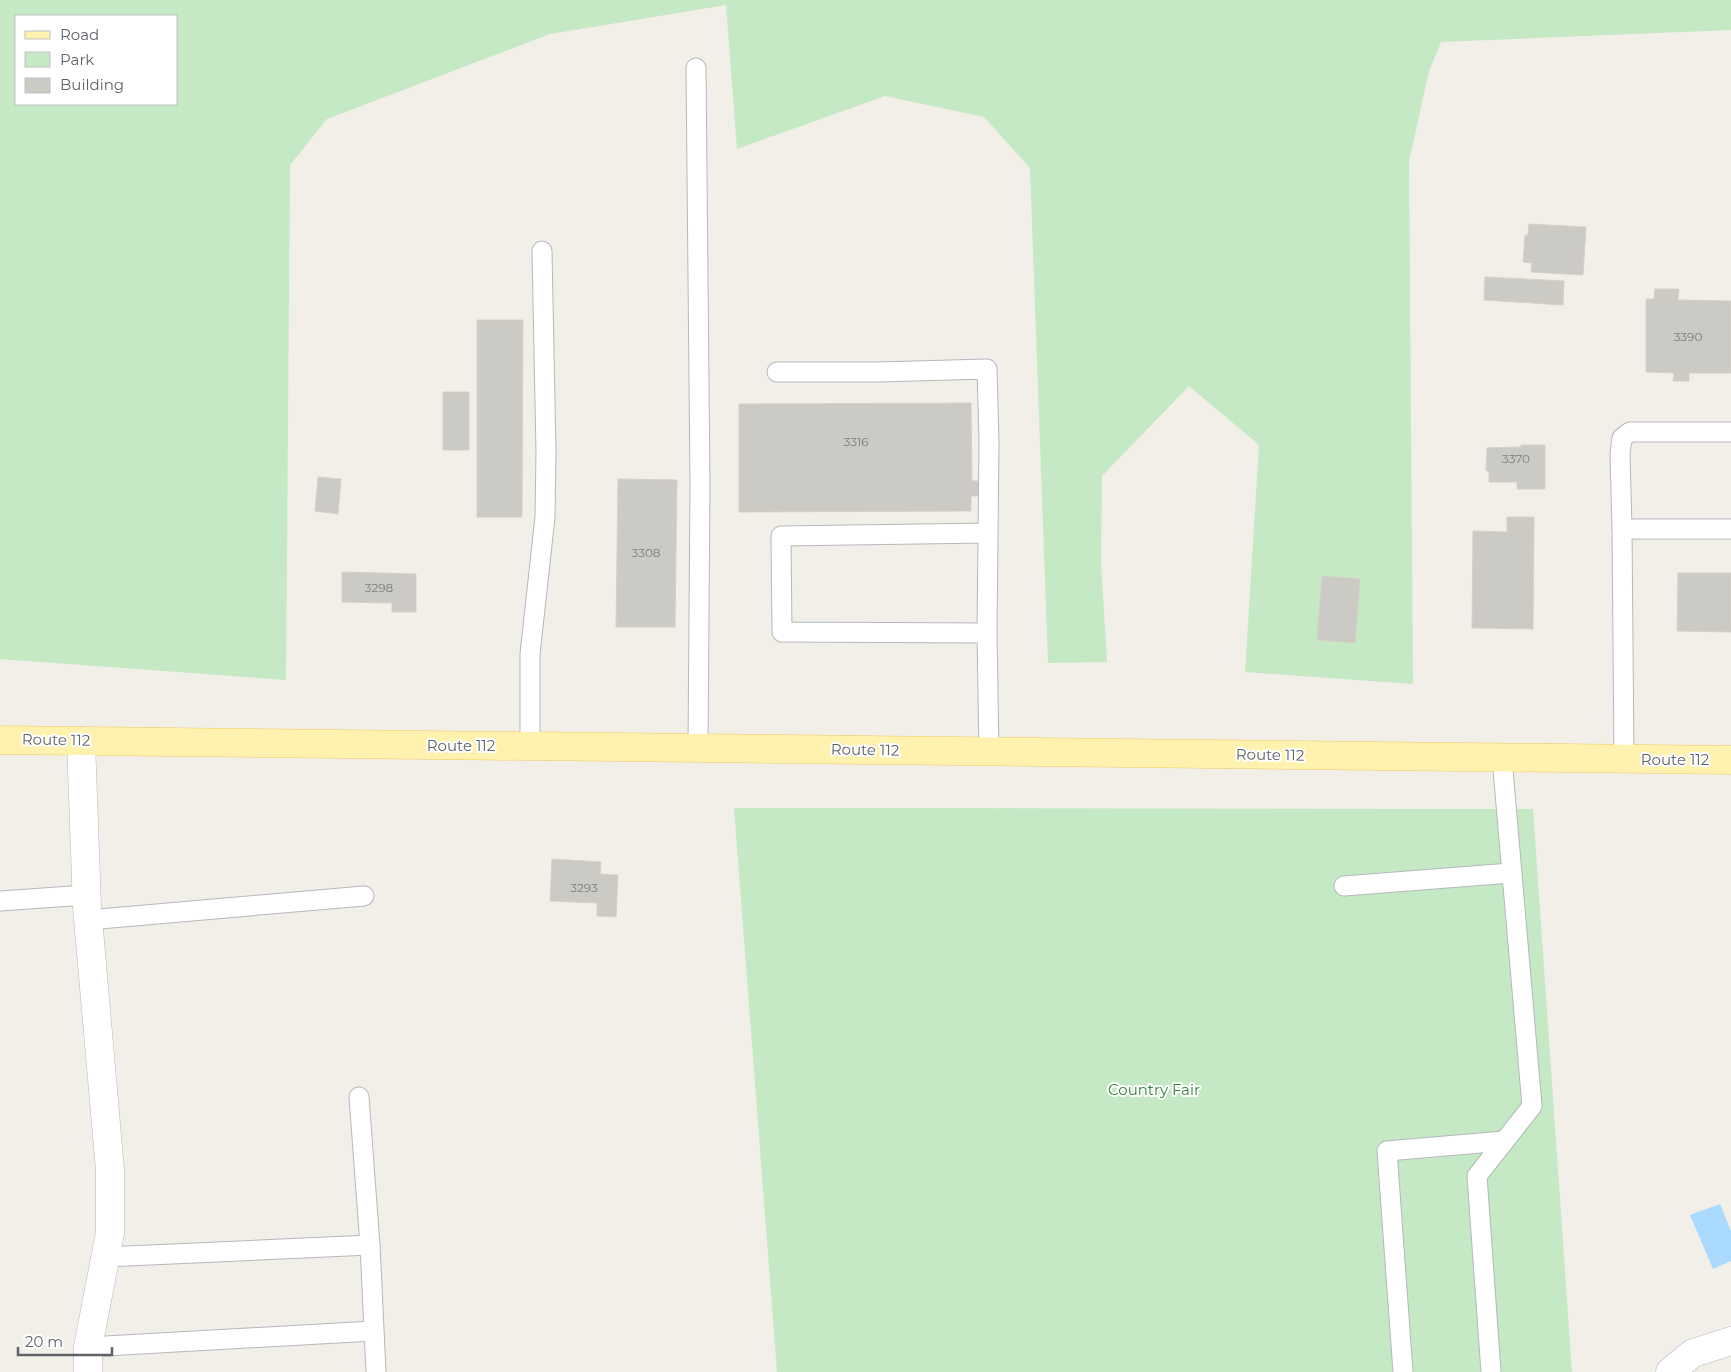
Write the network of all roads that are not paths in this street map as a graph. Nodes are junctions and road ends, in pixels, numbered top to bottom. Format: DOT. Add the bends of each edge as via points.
graph roads {
  1 [pos="696,68"];
  2 [pos="542,251"];
  3 [pos="777,372"];
  4 [pos="1731,432"];
  5 [pos="1622,529"];
  6 [pos="1731,529"];
  7 [pos="988,533"];
  8 [pos="987,633"];
  9 [pos="0,740"];
  10 [pos="80,741"];
  11 [pos="530,746"];
  12 [pos="698,748"];
  13 [pos="989,752"];
  14 [pos="1502,758"];
  15 [pos="1624,759"];
  16 [pos="1731,760"];
  17 [pos="1511,874"];
  18 [pos="1344,886"];
  19 [pos="364,896"];
  20 [pos="0,901"];
  21 [pos="88,908"];
  22 [pos="359,1096"];
  23 [pos="1504,1141"];
  24 [pos="370,1245"];
  25 [pos="105,1257"];
  26 [pos="373,1331"];
  27 [pos="1731,1341"];
  28 [pos="88,1360"];
  29 [pos="376,1372"];
  30 [pos="1403,1372"];
  31 [pos="1491,1372"];
  32 [pos="1670,1372"];
  1 -- 12 [label="lane" via="700,485"];
  2 -- 11 [label="lane" via="545,507 530,654"];
  3 -- 7 [label="lane" via="987,369"];
  4 -- 5 [label="lane" via="1630,432 1622,438"];
  5 -- 6 [label="lane"];
  5 -- 15 [label="lane"];
  7 -- 8 [label="lane"];
  7 -- 8 [label="lane" via="781,536 782,632"];
  8 -- 13 [label="lane"];
  9 -- 10 [label="main road, Route 112"];
  10 -- 11 [label="main road, Route 112"];
  10 -- 21 [label="street"];
  11 -- 12 [label="main road, Route 112"];
  12 -- 13 [label="main road, Route 112"];
  13 -- 14 [label="main road, Route 112"];
  14 -- 15 [label="main road, Route 112"];
  14 -- 17 [label="lane"];
  15 -- 16 [label="main road, Route 112"];
  17 -- 18 [label="lane"];
  17 -- 23 [label="lane" via="1532,1106"];
  19 -- 21 [label="lane"];
  20 -- 21 [label="lane"];
  21 -- 25 [label="street" via="110,1170 110,1232"];
  22 -- 24 [label="lane"];
  23 -- 30 [label="lane" via="1387,1150"];
  23 -- 31 [label="lane" via="1476,1176"];
  24 -- 25 [label="lane"];
  24 -- 26 [label="lane"];
  25 -- 28 [label="street"];
  26 -- 28 [label="lane"];
  26 -- 29 [label="lane"];
  27 -- 32 [label="street" via="1693,1353"];
}
